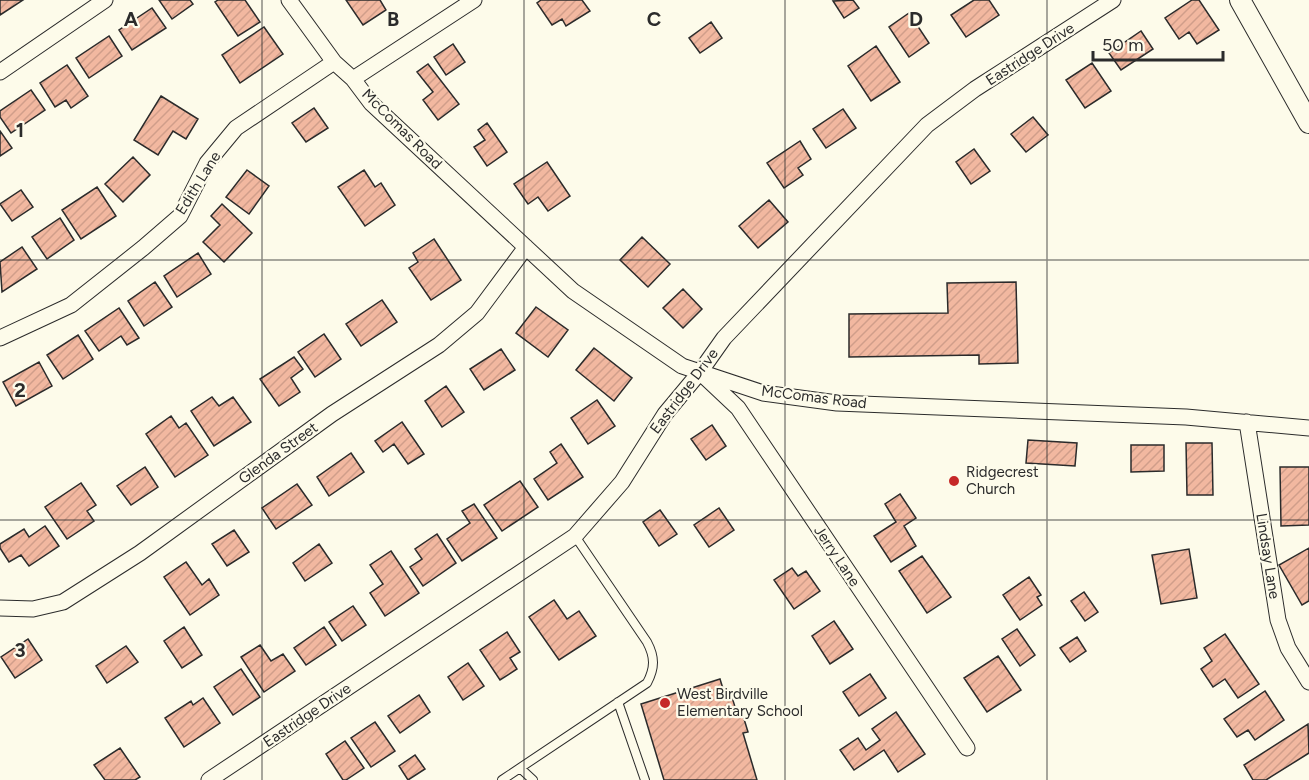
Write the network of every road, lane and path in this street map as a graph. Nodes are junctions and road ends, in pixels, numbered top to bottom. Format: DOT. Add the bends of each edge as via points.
graph roads {
  1 [pos="105,0"];
  2 [pos="289,0"];
  3 [pos="474,0"];
  4 [pos="1113,0"];
  5 [pos="1240,0"];
  6 [pos="334,62"];
  7 [pos="0,72"];
  8 [pos="353,79"];
  9 [pos="1309,123"];
  10 [pos="526,247"];
  11 [pos="0,338"];
  12 [pos="700,372"];
  13 [pos="1247,422"];
  14 [pos="1309,428"];
  15 [pos="575,537"];
  16 [pos="0,608"];
  17 [pos="1309,682"];
  18 [pos="618,702"];
  19 [pos="967,748"];
  20 [pos="520,768"];
  21 [pos="209,780"];
  22 [pos="502,780"];
  23 [pos="533,780"];
  24 [pos="645,780"];
  1 -- 7 [label="street"];
  2 -- 6 [label="street, McComas Road"];
  3 -- 8 [label="street"];
  4 -- 12 [label="street, Eastridge Drive" via="975,89 927,125 724,338"];
  5 -- 9 [label="street"];
  6 -- 8 [label="street, McComas Road"];
  6 -- 11 [label="street, Edith Lane" via="236,128 207,163 180,216 143,248 70,304"];
  8 -- 10 [label="street, McComas Road" via="371,103"];
  10 -- 12 [label="street, McComas Road" via="573,291 682,366"];
  10 -- 16 [label="street, Glenda Street" via="477,313 439,345 332,414 140,553 63,602 33,609"];
  12 -- 13 [label="street, McComas Road" via="763,393 837,403"];
  12 -- 15 [label="street, Eastridge Drive" via="664,414 622,482"];
  12 -- 19 [label="street, Jerry Lane" via="738,408"];
  13 -- 14 [label="street, McComas Road"];
  13 -- 17 [label="street, Lindsay Lane" via="1278,620 1288,648"];
  15 -- 18 [label="lane" via="652,652 654,663 647,683"];
  15 -- 21 [label="street, Eastridge Drive"];
  18 -- 20 [label="lane"];
  18 -- 24 [label="lane"];
  20 -- 22 [label="lane"];
  20 -- 23 [label="lane"];
}
